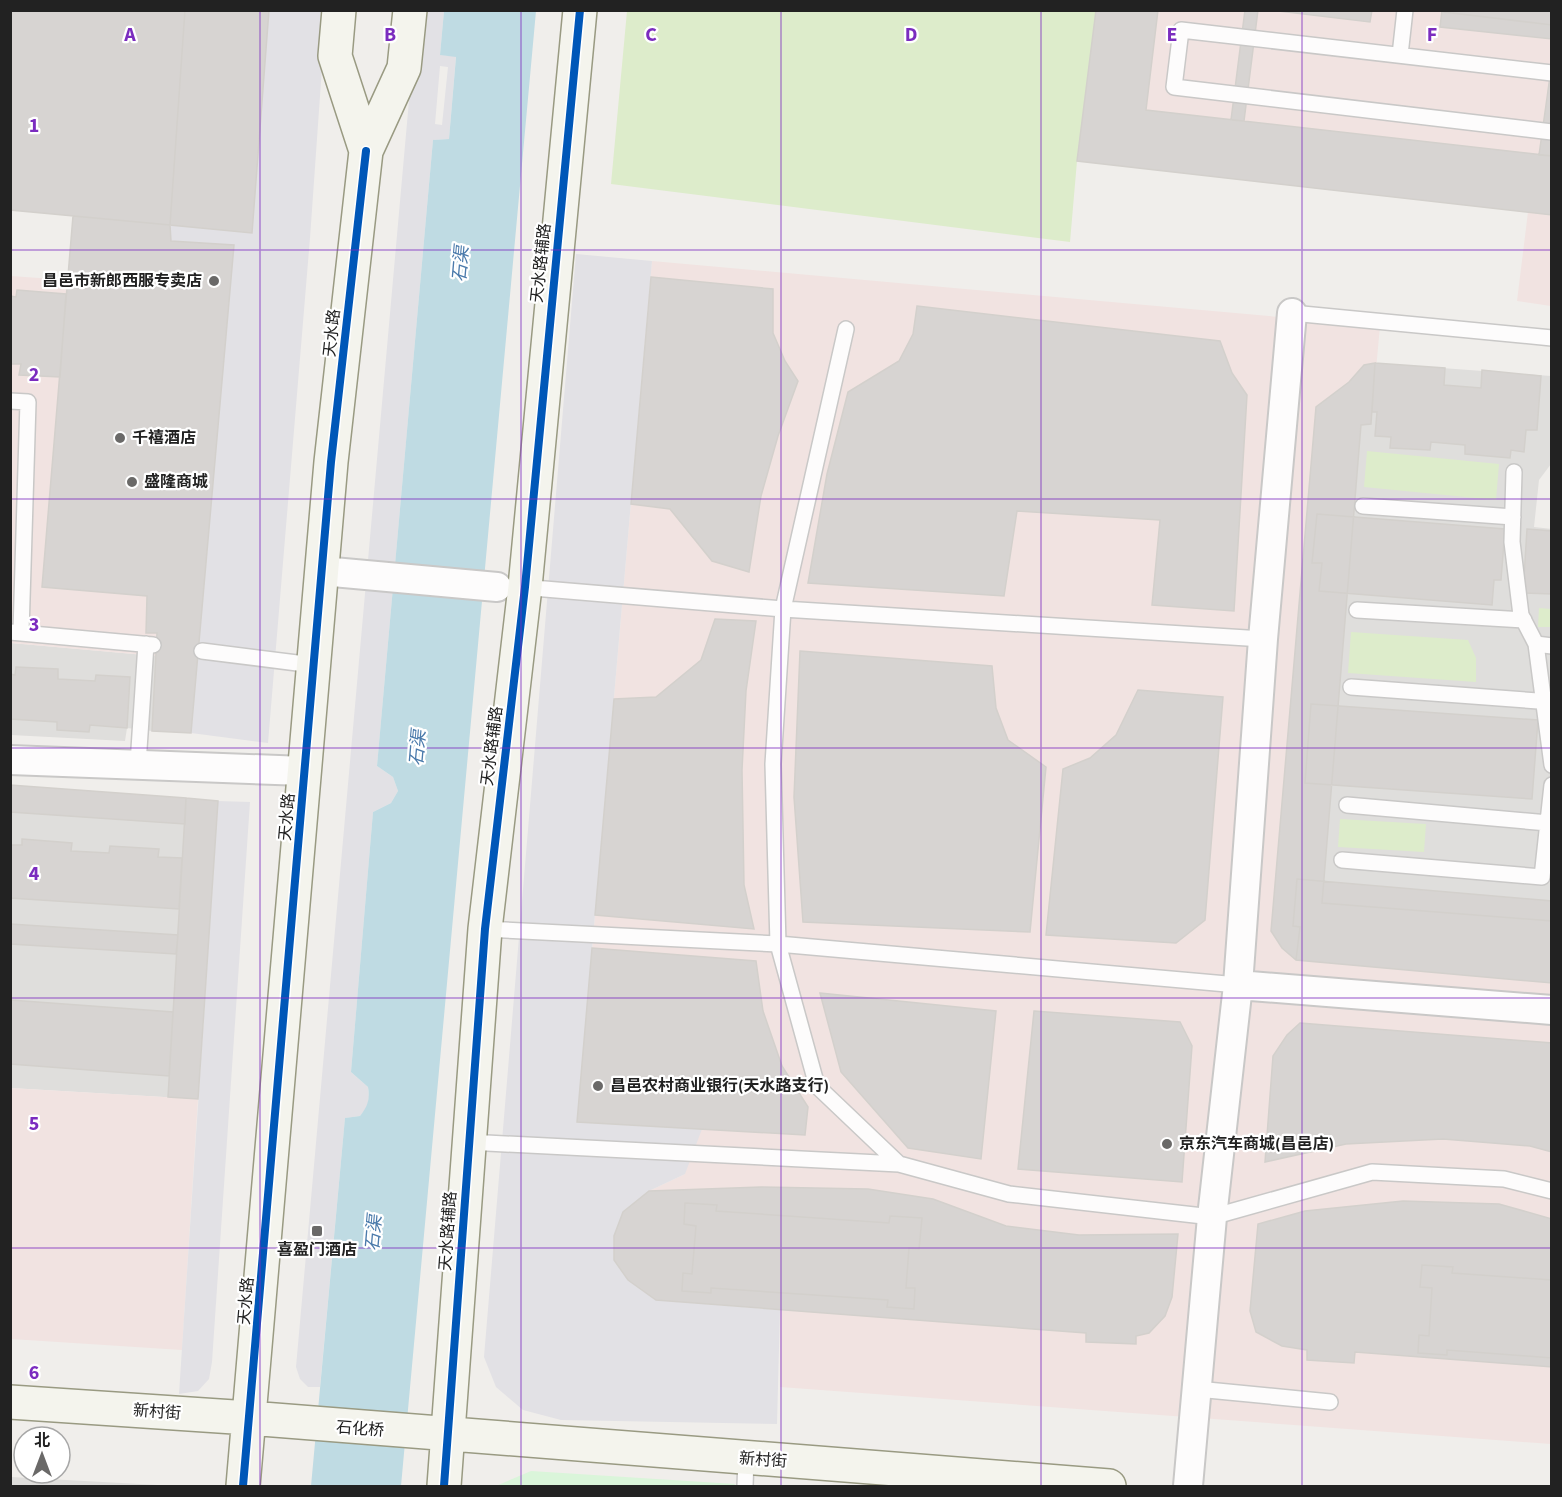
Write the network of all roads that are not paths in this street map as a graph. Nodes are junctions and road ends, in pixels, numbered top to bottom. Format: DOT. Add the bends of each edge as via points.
graph roads {
  1 [pos="339,10"];
  2 [pos="410,10"];
  3 [pos="580,10"];
  4 [pos="1405,10"];
  5 [pos="1400,56"];
  6 [pos="1551,74"];
  7 [pos="1551,132"];
  8 [pos="366,151"];
  9 [pos="1292,313"];
  10 [pos="846,329"];
  11 [pos="1551,338"];
  12 [pos="10,401"];
  13 [pos="1514,472"];
  14 [pos="1364,507"];
  15 [pos="1513,517"];
  16 [pos="322,571"];
  17 [pos="511,587"];
  18 [pos="783,609"];
  19 [pos="1358,610"];
  20 [pos="1524,620"];
  21 [pos="16,632"];
  22 [pos="1263,639"];
  23 [pos="1544,645"];
  24 [pos="202,651"];
  25 [pos="313,665"];
  26 [pos="1351,687"];
  27 [pos="1547,701"];
  28 [pos="10,760"];
  29 [pos="138,764"];
  30 [pos="1551,765"];
  31 [pos="304,771"];
  32 [pos="1551,784"];
  33 [pos="1347,806"];
  34 [pos="1548,823"];
  35 [pos="1342,860"];
  36 [pos="1547,877"];
  37 [pos="485,929"];
  38 [pos="778,944"];
  39 [pos="1238,986"];
  40 [pos="1551,1010"];
  41 [pos="468,1142"];
  42 [pos="898,1164"];
  43 [pos="1551,1191"];
  44 [pos="1212,1217"];
  45 [pos="1197,1389"];
  46 [pos="10,1402"];
  47 [pos="1330,1402"];
  48 [pos="249,1418"];
  49 [pos="304,1425"];
  50 [pos="433,1435"];
  51 [pos="745,1473"];
  52 [pos="243,1486"];
  53 [pos="444,1486"];
  54 [pos="1109,1486"];
  55 [pos="1188,1486"];
  1 -- 8 [label="street, 天水路" via="335,56"];
  2 -- 8 [label="street, 天水路" via="404,68"];
  3 -- 17 [label="street, 天水路辅路"];
  4 -- 5 [label="lane"];
  5 -- 6 [label="lane"];
  5 -- 7 [label="lane" via="1181,30 1174,87"];
  8 -- 16 [label="street, 天水路"];
  9 -- 11 [label="lane"];
  9 -- 22 [label="street"];
  10 -- 18 [label="lane"];
  12 -- 21 [label="lane" via="28,402"];
  13 -- 15 [label="lane"];
  14 -- 15 [label="lane"];
  15 -- 20 [label="lane" via="1512,543"];
  16 -- 17 [label="street"];
  16 -- 25 [label="street, 天水路"];
  17 -- 18 [label="lane"];
  17 -- 37 [label="street, 天水路辅路"];
  18 -- 22 [label="lane"];
  18 -- 38 [label="lane" via="773,764"];
  19 -- 20 [label="lane"];
  20 -- 23 [label="lane"];
  21 -- 29 [label="lane" via="150,645"];
  22 -- 39 [label="street"];
  23 -- 27 [label="lane"];
  24 -- 25 [label="lane"];
  25 -- 31 [label="street, 天水路"];
  26 -- 27 [label="lane"];
  27 -- 30 [label="lane"];
  28 -- 29 [label="street"];
  29 -- 31 [label="street"];
  31 -- 48 [label="street, 天水路"];
  32 -- 34 [label="lane"];
  33 -- 34 [label="lane"];
  34 -- 36 [label="lane"];
  35 -- 36 [label="lane"];
  37 -- 38 [label="lane"];
  37 -- 41 [label="street, 天水路辅路"];
  38 -- 39 [label="lane"];
  38 -- 42 [label="lane" via="817,1086"];
  39 -- 40 [label="street"];
  39 -- 44 [label="street"];
  41 -- 42 [label="lane"];
  41 -- 50 [label="street, 天水路辅路"];
  42 -- 44 [label="lane" via="1009,1194"];
  43 -- 44 [label="lane" via="1504,1179 1372,1172"];
  44 -- 45 [label="street"];
  45 -- 47 [label="lane"];
  45 -- 55 [label="street"];
  46 -- 48 [label="street, 新村街"];
  48 -- 49 [label="street, 新村街"];
  48 -- 52 [label="street, 天水路"];
  49 -- 50 [label="street, 石化桥"];
  50 -- 51 [label="street, 新村街"];
  50 -- 53 [label="street, 天水路辅路"];
  51 -- 54 [label="street, 新村街"];
}
